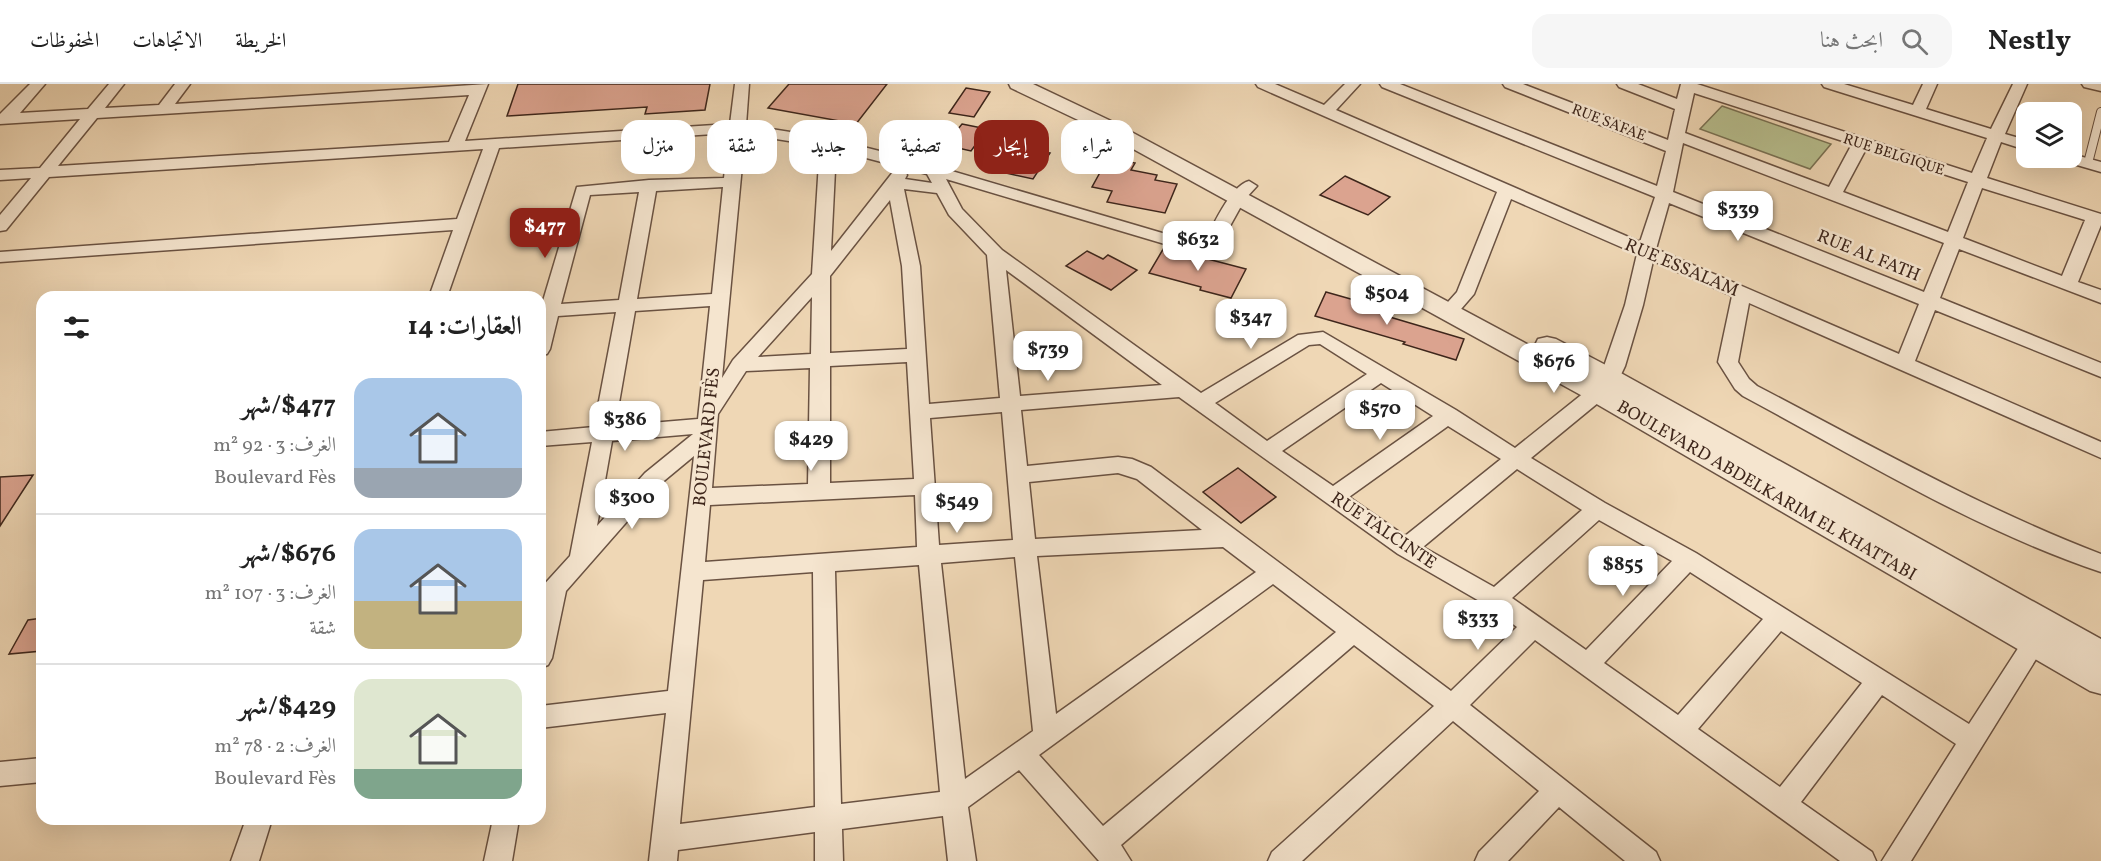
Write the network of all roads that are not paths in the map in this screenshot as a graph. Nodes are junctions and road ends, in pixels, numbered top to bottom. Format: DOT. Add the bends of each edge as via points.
graph roads {
  1 [pos="38,84"];
  2 [pos="117,84"];
  3 [pos="183,84"];
  4 [pos="255,84"];
  5 [pos="742,84"];
  6 [pos="1018,84"];
  7 [pos="1052,84"];
  8 [pos="1263,84"];
  9 [pos="1353,84"];
  10 [pos="1387,84"];
  11 [pos="1510,84"];
  12 [pos="1624,84"];
  13 [pos="1829,84"];
  14 [pos="1930,84"];
  15 [pos="2019,84"];
  16 [pos="2089,84"];
  17 [pos="1688,85"];
  18 [pos="480,87"];
  19 [pos="2101,87"];
  20 [pos="421,88"];
  21 [pos="354,90"];
  22 [pos="242,102"];
  23 [pos="1682,106"];
  24 [pos="164,108"];
  25 [pos="1327,111"];
  26 [pos="1918,111"];
  27 [pos="2101,112"];
  28 [pos="92,113"];
  29 [pos="3,119"];
  30 [pos="738,120"];
  31 [pos="2099,125"];
  32 [pos="707,130"];
  33 [pos="1995,135"];
  34 [pos="1675,141"];
  35 [pos="2016,142"];
  36 [pos="493,143"];
  37 [pos="1861,143"];
  38 [pos="455,145"];
  39 [pos="2094,165"];
  40 [pos="43,172"];
  41 [pos="733,174"];
  42 [pos="826,174"];
  43 [pos="899,174"];
  44 [pos="927,174"];
  45 [pos="0,175"];
  46 [pos="938,180"];
  47 [pos="1978,180"];
  48 [pos="732,182"];
  49 [pos="895,183"];
  50 [pos="649,185"];
  51 [pos="1506,190"];
  52 [pos="1243,192"];
  53 [pos="1664,194"];
  54 [pos="1833,195"];
  55 [pos="2098,219"];
  56 [pos="463,224"];
  57 [pos="0,226"];
  58 [pos="1952,240"];
  59 [pos="1646,252"];
  60 [pos="996,254"];
  61 [pos="0,257"];
  62 [pos="821,275"];
  63 [pos="2068,285"];
  64 [pos="440,291"];
  65 [pos="1742,292"];
  66 [pos="2101,297"];
  67 [pos="720,299"];
  68 [pos="1930,301"];
  69 [pos="628,305"];
  70 [pos="1455,306"];
  71 [pos="549,311"];
  72 [pos="546,324"];
  73 [pos="917,356"];
  74 [pos="820,361"];
  75 [pos="1904,364"];
  76 [pos="740,366"];
  77 [pos="2101,370"];
  78 [pos="1381,374"];
  79 [pos="1603,385"];
  80 [pos="1180,390"];
  81 [pos="1199,403"];
  82 [pos="1010,404"];
  83 [pos="919,412"];
  84 [pos="1449,415"];
  85 [pos="707,425"];
  86 [pos="602,434"];
  87 [pos="546,439"];
  88 [pos="2101,450"];
  89 [pos="1267,451"];
  90 [pos="1517,458"];
  91 [pos="1018,475"];
  92 [pos="924,487"];
  93 [pos="819,492"];
  94 [pos="700,497"];
  95 [pos="1334,497"];
  96 [pos="1597,509"];
  97 [pos="1224,538"];
  98 [pos="1025,548"];
  99 [pos="1406,548"];
  100 [pos="929,556"];
  101 [pos="1688,559"];
  102 [pos="580,561"];
  103 [pos="2101,562"];
  104 [pos="824,564"];
  105 [pos="692,572"];
  106 [pos="1273,572"];
  107 [pos="548,597"];
  108 [pos="1496,599"];
  109 [pos="546,612"];
  110 [pos="1779,617"];
  111 [pos="1533,626"];
  112 [pos="1353,632"];
  113 [pos="2034,643"];
  114 [pos="2101,654"];
  115 [pos="1588,664"];
  116 [pos="1879,680"];
  117 [pos="2101,681"];
  118 [pos="679,701"];
  119 [pos="1452,706"];
  120 [pos="546,716"];
  121 [pos="1680,731"];
  122 [pos="1047,736"];
  123 [pos="1972,740"];
  124 [pos="1022,754"];
  125 [pos="36,771"];
  126 [pos="0,774"];
  127 [pos="1557,791"];
  128 [pos="954,802"];
  129 [pos="1783,804"];
  130 [pos="828,820"];
  131 [pos="257,825"];
  132 [pos="505,825"];
  133 [pos="664,850"];
  134 [pos="1110,852"];
  135 [pos="245,861"];
  136 [pos="498,861"];
  137 [pos="829,861"];
  138 [pos="962,861"];
  139 [pos="1282,861"];
  140 [pos="1489,861"];
  141 [pos="1647,861"];
  142 [pos="1862,861"];
  143 [pos="1896,861"];
  1 -- 29 [label="street"];
  2 -- 28 [label="street"];
  3 -- 24 [label="street"];
  4 -- 22 [label="street"];
  5 -- 30 [label="street, BOULEVARD FÈS"];
  6 -- 52 [label="street, BOULEVARD ABDELKARIM EL KHATTABI"];
  7 -- 52 [label="street, BOULEVARD ABDELKARIM EL KHATTABI" via="1115,114"];
  8 -- 25 [label="street, RUE ESSALAM"];
  9 -- 25 [label="street"];
  10 -- 53 [label="street, RUE AL FATH"];
  11 -- 34 [label="street, RUE SAFAE"];
  12 -- 23 [label="street"];
  13 -- 26 [label="street"];
  14 -- 26 [label="street"];
  15 -- 33 [label="street"];
  16 -- 19 [label="street"];
  17 -- 23 [label="street"];
  17 -- 37 [label="street, RUE BELGIQUE"];
  18 -- 20 [label="street"];
  18 -- 38 [label="street"];
  20 -- 21 [label="street"];
  21 -- 22 [label="street"];
  22 -- 24 [label="street"];
  23 -- 34 [label="street"];
  24 -- 28 [label="street"];
  25 -- 51 [label="street, RUE ESSALAM"];
  26 -- 33 [label="street"];
  27 -- 31 [label="lane"];
  28 -- 29 [label="street"];
  28 -- 40 [label="street"];
  31 -- 39 [label="lane"];
  32 -- 36 [label="street"];
  33 -- 35 [label="street"];
  33 -- 47 [label="street"];
  34 -- 53 [label="street"];
  34 -- 54 [label="street, RUE SAFAE"];
  36 -- 38 [label="street"];
  36 -- 56 [label="street"];
  37 -- 47 [label="street, RUE BELGIQUE"];
  37 -- 54 [label="street"];
  38 -- 40 [label="street"];
  40 -- 45 [label="street"];
  40 -- 57 [label="street"];
  41 -- 48 [label="street, BOULEVARD FÈS"];
  42 -- 62 [label="street"];
  43 -- 49 [label="street"];
  44 -- 46 [label="street"];
  46 -- 49 [label="street"];
  46 -- 52 [label="street" via="1205,251"];
  46 -- 60 [label="street, RUE TALCINTE" via="965,224"];
  47 -- 55 [label="street, RUE BELGIQUE"];
  47 -- 58 [label="street"];
  48 -- 50 [label="street"];
  48 -- 67 [label="street, BOULEVARD FÈS"];
  49 -- 62 [label="street"];
  49 -- 73 [label="street" via="911,266"];
  50 -- 69 [label="street"];
  50 -- 71 [label="street" via="581,192"];
  51 -- 59 [label="street, RUE ESSALAM"];
  51 -- 70 [label="street"];
  52 -- 70 [label="street, BOULEVARD ABDELKARIM EL KHATTABI"];
  53 -- 59 [label="street"];
  53 -- 68 [label="street, RUE AL FATH"];
  54 -- 58 [label="street, RUE SAFAE"];
  55 -- 63 [label="street"];
  56 -- 61 [label="street"];
  56 -- 64 [label="street"];
  58 -- 63 [label="street, RUE SAFAE"];
  58 -- 68 [label="street"];
  59 -- 65 [label="street, RUE ESSALAM"];
  59 -- 79 [label="street" via="1634,305"];
  60 -- 80 [label="street, RUE TALCINTE"];
  60 -- 82 [label="street"];
  62 -- 74 [label="street"];
  62 -- 76 [label="street"];
  63 -- 66 [label="street, RUE SAFAE"];
  65 -- 75 [label="street, RUE ESSALAM"];
  65 -- 103 [label="street" via="1728,362 1733,374 1750,391 2000,522"];
  67 -- 69 [label="street"];
  67 -- 85 [label="street, BOULEVARD FÈS"];
  68 -- 75 [label="street"];
  68 -- 77 [label="street, RUE AL FATH"];
  69 -- 71 [label="street"];
  69 -- 86 [label="street"];
  70 -- 79 [label="street, BOULEVARD ABDELKARIM EL KHATTABI"];
  71 -- 72 [label="street"];
  73 -- 74 [label="street"];
  73 -- 83 [label="street"];
  74 -- 76 [label="street"];
  74 -- 93 [label="street"];
  75 -- 88 [label="street, RUE ESSALAM"];
  76 -- 85 [label="street"];
  78 -- 81 [label="street" via="1328,340 1310,337"];
  78 -- 84 [label="street"];
  78 -- 89 [label="street"];
  79 -- 90 [label="street"];
  79 -- 113 [label="street, BOULEVARD ABDELKARIM EL KHATTABI"];
  79 -- 114 [label="street, BOULEVARD ABDELKARIM EL KHATTABI"];
  80 -- 81 [label="street, RUE TALCINTE"];
  80 -- 82 [label="street"];
  81 -- 89 [label="street, RUE TALCINTE"];
  82 -- 83 [label="street"];
  82 -- 91 [label="street"];
  83 -- 92 [label="street"];
  84 -- 90 [label="street"];
  84 -- 95 [label="street"];
  85 -- 86 [label="street"];
  85 -- 94 [label="street, BOULEVARD FÈS"];
  85 -- 102 [label="street" via="652,479"];
  86 -- 87 [label="street"];
  86 -- 102 [label="street"];
  89 -- 95 [label="street, RUE TALCINTE"];
  90 -- 96 [label="street"];
  90 -- 99 [label="street"];
  91 -- 97 [label="street" via="1132,467"];
  91 -- 98 [label="street"];
  92 -- 93 [label="street"];
  92 -- 100 [label="street"];
  93 -- 94 [label="street"];
  94 -- 105 [label="street, BOULEVARD FÈS"];
  95 -- 99 [label="street, RUE TALCINTE"];
  96 -- 101 [label="street"];
  96 -- 108 [label="street"];
  97 -- 98 [label="street"];
  97 -- 106 [label="street"];
  98 -- 100 [label="street"];
  98 -- 122 [label="street"];
  99 -- 108 [label="street, RUE TALCINTE"];
  100 -- 104 [label="street"];
  100 -- 128 [label="street"];
  101 -- 110 [label="street"];
  101 -- 115 [label="street"];
  102 -- 107 [label="street"];
  104 -- 105 [label="street"];
  104 -- 130 [label="street"];
  105 -- 118 [label="street, BOULEVARD FÈS"];
  106 -- 112 [label="street"];
  106 -- 122 [label="street"];
  107 -- 109 [label="street"];
  108 -- 111 [label="street, RUE TALCINTE"];
  110 -- 116 [label="street"];
  110 -- 121 [label="street"];
  111 -- 115 [label="street, RUE TALCINTE"];
  111 -- 119 [label="street"];
  112 -- 119 [label="street"];
  112 -- 134 [label="street"];
  113 -- 117 [label="street, BOULEVARD ABDELKARIM EL KHATTABI"];
  113 -- 123 [label="street"];
  115 -- 121 [label="street, RUE TALCINTE"];
  116 -- 123 [label="street"];
  116 -- 129 [label="street"];
  118 -- 120 [label="street"];
  118 -- 133 [label="street, BOULEVARD FÈS"];
  119 -- 127 [label="street"];
  119 -- 139 [label="street"];
  121 -- 129 [label="street, RUE TALCINTE"];
  122 -- 124 [label="street"];
  123 -- 143 [label="street"];
  124 -- 128 [label="street"];
  124 -- 134 [label="street"];
  125 -- 126 [label="street"];
  127 -- 140 [label="street"];
  127 -- 141 [label="street"];
  128 -- 130 [label="street"];
  128 -- 138 [label="street"];
  129 -- 142 [label="street, RUE TALCINTE"];
  130 -- 133 [label="street"];
  130 -- 137 [label="street"];
  131 -- 135 [label="street"];
  132 -- 136 [label="street"];
}
